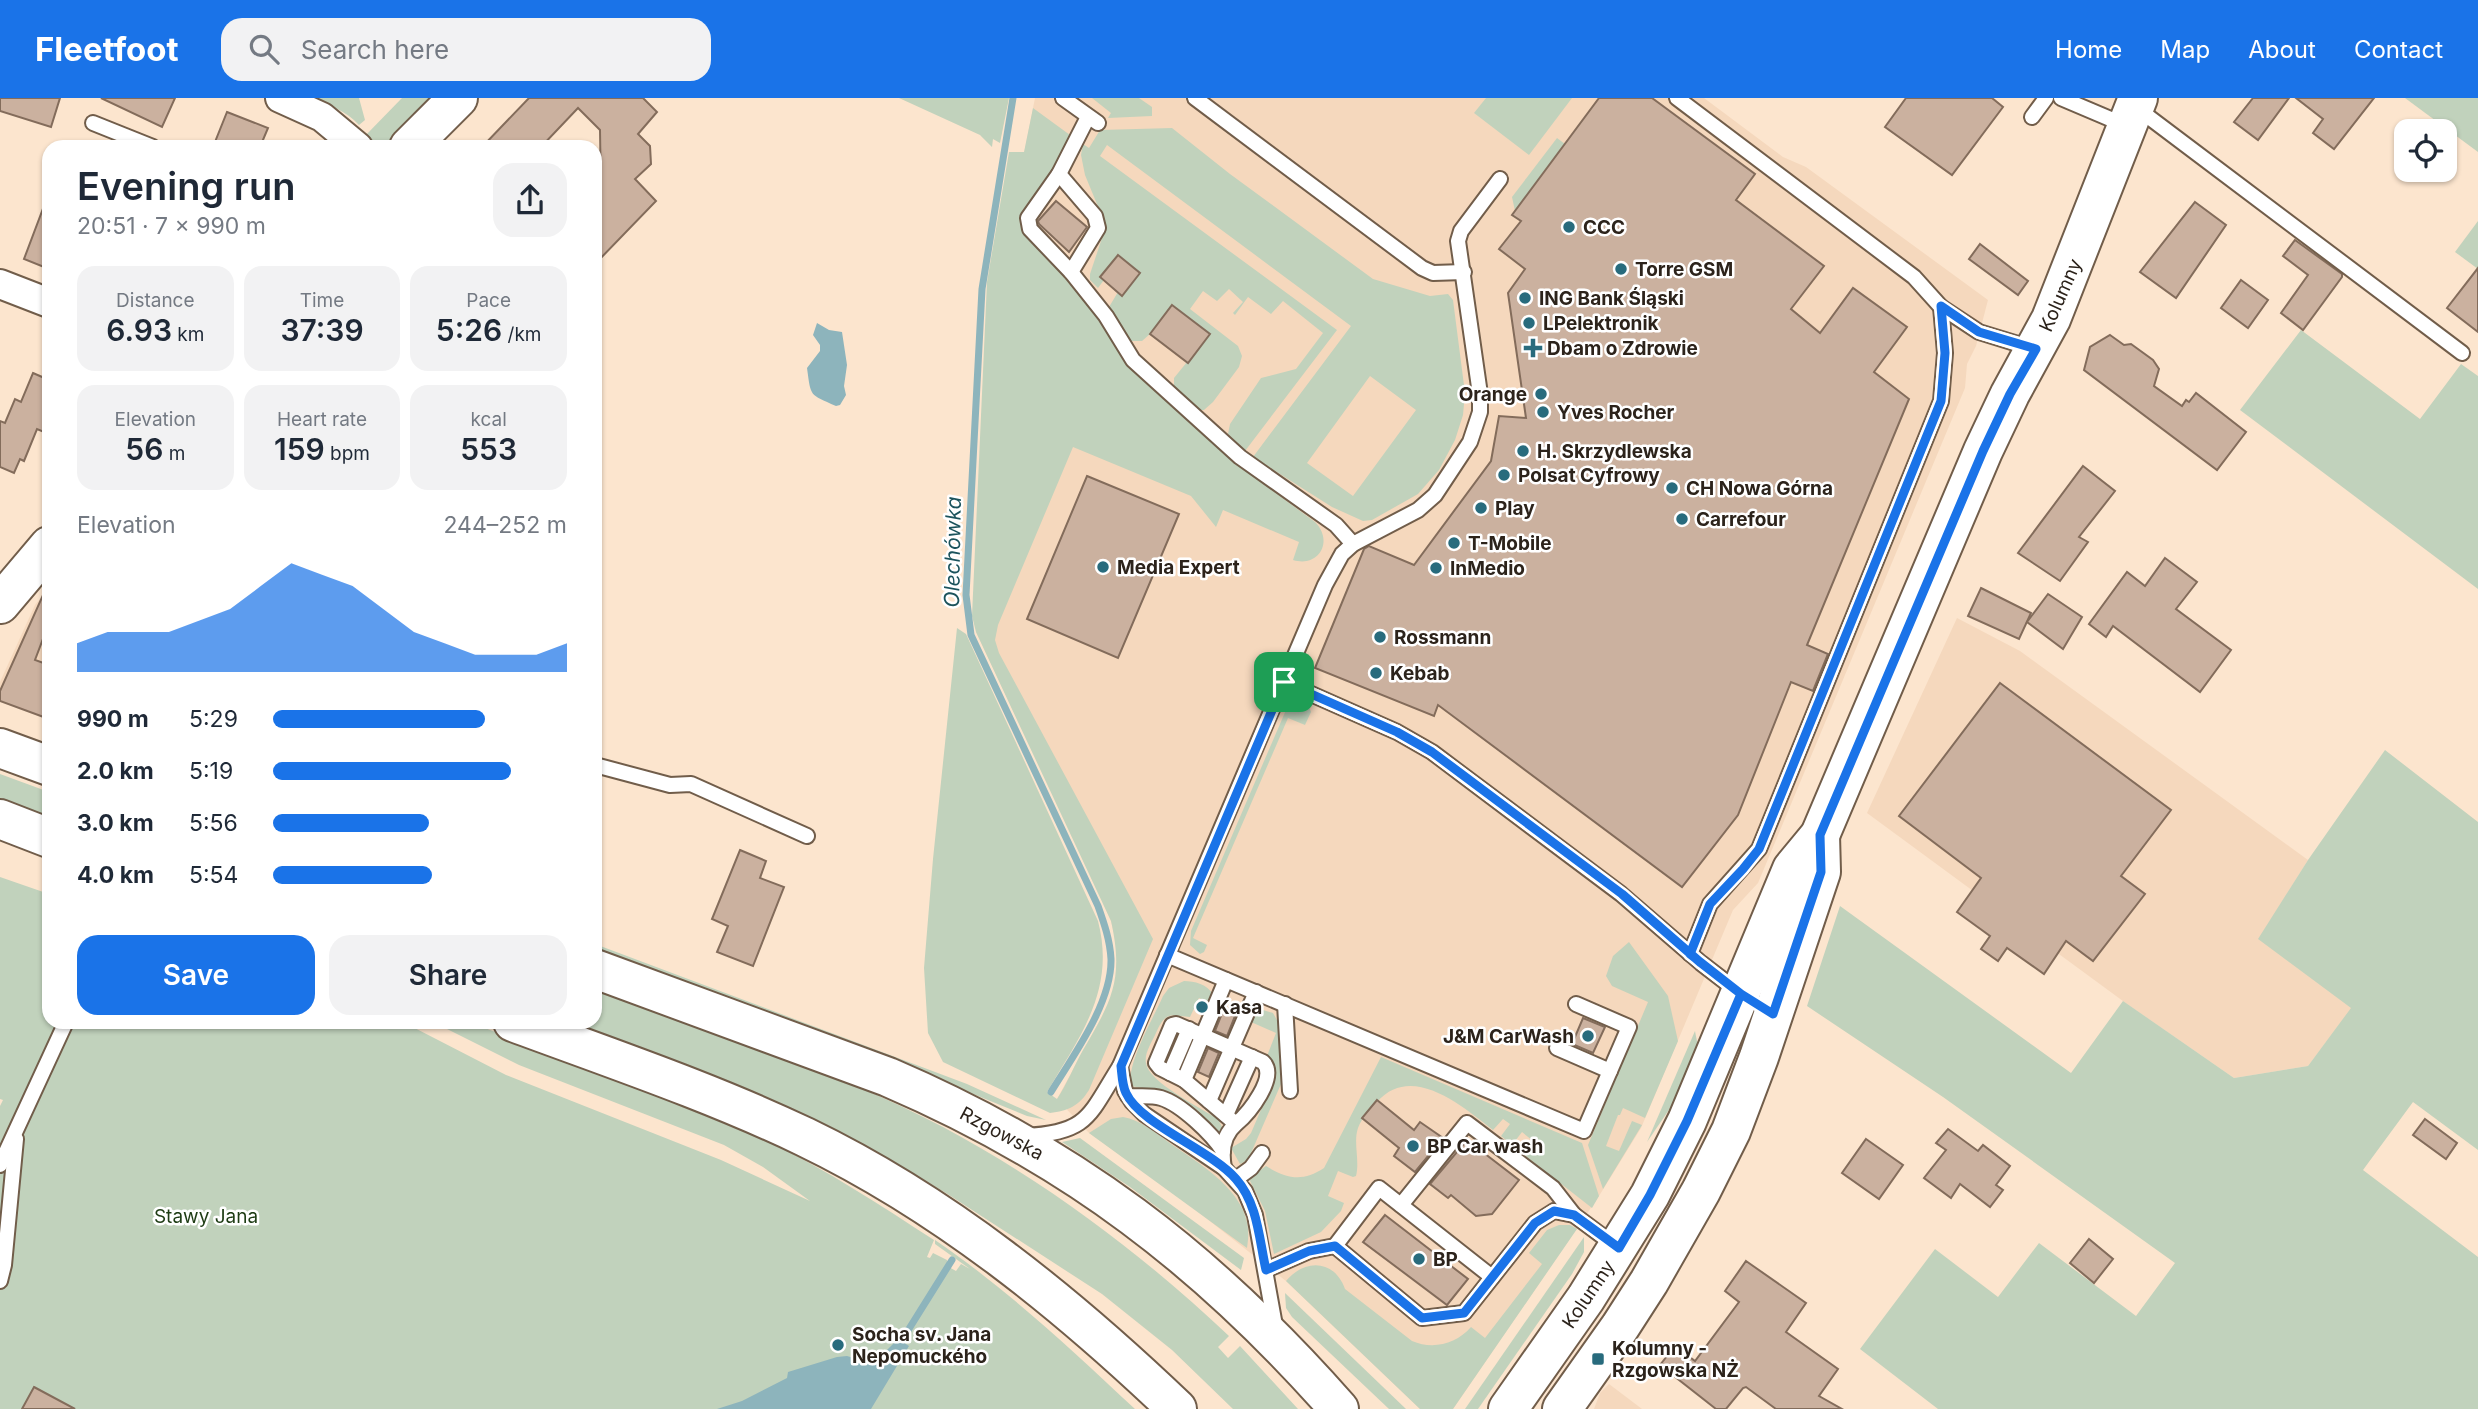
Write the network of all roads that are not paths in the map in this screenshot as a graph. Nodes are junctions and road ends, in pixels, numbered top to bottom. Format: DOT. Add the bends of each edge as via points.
graph roads {
  1 [pos="280,98"];
  2 [pos="458,98"];
  3 [pos="1063,98"];
  4 [pos="1195,98"];
  5 [pos="1677,98"];
  6 [pos="2046,98"];
  7 [pos="2061,98"];
  8 [pos="2133,111"];
  9 [pos="2032,117"];
  10 [pos="93,123"];
  11 [pos="136,140"];
  12 [pos="350,140"];
  13 [pos="416,140"];
  14 [pos="1059,174"];
  15 [pos="1500,179"];
  16 [pos="1071,272"];
  17 [pos="1464,272"];
  18 [pos="0,284"];
  19 [pos="42,300"];
  20 [pos="1941,306"];
  21 [pos="2036,349"];
  22 [pos="2462,353"];
  23 [pos="1353,544"];
  24 [pos="42,554"];
  25 [pos="0,604"];
  26 [pos="1284,682"];
  27 [pos="0,748"];
  28 [pos="42,763"];
  29 [pos="602,767"];
  30 [pos="0,819"];
  31 [pos="42,835"];
  32 [pos="807,836"];
  33 [pos="1690,954"];
  34 [pos="1167,955"];
  35 [pos="602,972"];
  36 [pos="1226,980"];
  37 [pos="1256,992"];
  38 [pos="1284,1004"];
  39 [pos="1576,1004"];
  40 [pos="1757,1004"];
  41 [pos="63,1029"];
  42 [pos="532,1029"];
  43 [pos="1203,1035"];
  44 [pos="1232,1048"];
  45 [pos="1558,1048"];
  46 [pos="1252,1057"];
  47 [pos="1121,1066"];
  48 [pos="1610,1071"];
  49 [pos="1184,1080"];
  50 [pos="1290,1091"];
  51 [pos="1128,1096"];
  52 [pos="1209,1101"];
  53 [pos="1231,1119"];
  54 [pos="17,1128"];
  55 [pos="1012,1137"];
  56 [pos="1223,1151"];
  57 [pos="1262,1153"];
  58 [pos="0,1165"];
  59 [pos="1224,1168"];
  60 [pos="1236,1179"];
  61 [pos="1401,1205"];
  62 [pos="1574,1215"];
  63 [pos="1335,1246"];
  64 [pos="1619,1248"];
  65 [pos="1266,1270"];
  66 [pos="1492,1277"];
  67 [pos="0,1281"];
  68 [pos="1277,1341"];
  69 [pos="1177,1409"];
  70 [pos="1339,1409"];
  71 [pos="1508,1409"];
  72 [pos="1562,1409"];
  1 -- 12 [label="street" via="322,117"];
  2 -- 13 [label="street"];
  3 -- 14 [label="lane" via="1093,120"];
  4 -- 17 [label="lane" via="1422,268 1433,273"];
  5 -- 20 [label="lane" via="1914,277"];
  6 -- 9 [label="lane"];
  7 -- 8 [label="lane"];
  8 -- 21 [label="street, Kolumny"];
  8 -- 22 [label="lane" via="2150,118"];
  10 -- 11 [label="lane"];
  14 -- 16 [label="lane" via="1095,216 1098,228"];
  14 -- 16 [label="lane" via="1028,218 1030,229"];
  15 -- 17 [label="lane" via="1461,231 1458,241"];
  16 -- 23 [label="lane" via="1133,360 1240,457 1336,526"];
  17 -- 23 [label="lane" via="1480,394 1476,427 1435,495 1418,510"];
  18 -- 19 [label="street"];
  20 -- 21 [label="lane" via="1979,332"];
  20 -- 33 [label="lane" via="1945,353 1941,401 1759,849 1710,904"];
  21 -- 40 [label="street, Kolumny" via="1983,451 1820,835 1821,872"];
  23 -- 26 [label="lane" via="1334,567"];
  24 -- 25 [label="street"];
  26 -- 33 [label="lane" via="1432,752 1622,894"];
  26 -- 34 [label="lane"];
  27 -- 28 [label="street"];
  29 -- 32 [label="lane" via="670,785 691,784"];
  30 -- 31 [label="street"];
  33 -- 40 [label="lane"];
  34 -- 36 [label="lane"];
  34 -- 47 [label="lane"];
  35 -- 55 [label="street, Rzgowska" via="888,1077"];
  36 -- 37 [label="lane"];
  36 -- 43 [label="lane"];
  37 -- 38 [label="lane"];
  37 -- 44 [label="lane"];
  38 -- 48 [label="lane" via="1584,1131"];
  38 -- 50 [label="lane"];
  39 -- 48 [label="lane" via="1629,1027"];
  40 -- 64 [label="street, Kolumny"];
  40 -- 72 [label="street, Kolumny" via="1731,1131 1675,1239"];
  41 -- 54 [label="lane"];
  42 -- 69 [label="street" via="727,1102 807,1138 909,1195 1043,1290"];
  43 -- 44 [label="lane"];
  43 -- 49 [label="lane"];
  43 -- 49 [label="lane" via="1172,1025 1161,1047 1156,1063"];
  44 -- 46 [label="lane"];
  44 -- 52 [label="lane"];
  45 -- 48 [label="lane"];
  46 -- 53 [label="lane"];
  46 -- 53 [label="lane" via="1266,1064 1268,1074 1254,1106"];
  47 -- 51 [label="lane"];
  47 -- 55 [label="lane" via="1089,1116 1073,1128"];
  49 -- 52 [label="lane"];
  51 -- 56 [label="lane" via="1170,1102 1207,1129"];
  51 -- 59 [label="lane" via="1144,1114"];
  52 -- 53 [label="lane"];
  53 -- 56 [label="lane"];
  54 -- 58 [label="lane"];
  54 -- 67 [label="lane"];
  55 -- 68 [label="street, Rzgowska" via="1129,1211"];
  56 -- 59 [label="lane"];
  57 -- 60 [label="lane"];
  59 -- 60 [label="lane"];
  60 -- 65 [label="lane" via="1255,1214"];
  61 -- 62 [label="lane" via="1467,1123 1552,1188"];
  61 -- 63 [label="lane" via="1379,1188"];
  61 -- 66 [label="lane"];
  62 -- 64 [label="lane"];
  62 -- 66 [label="lane" via="1554,1211 1535,1223"];
  63 -- 65 [label="lane" via="1309,1251"];
  63 -- 66 [label="lane" via="1422,1318 1464,1313"];
  64 -- 71 [label="street, Kolumny"];
  65 -- 68 [label="lane"];
  68 -- 70 [label="street, Rzgowska"];
}
